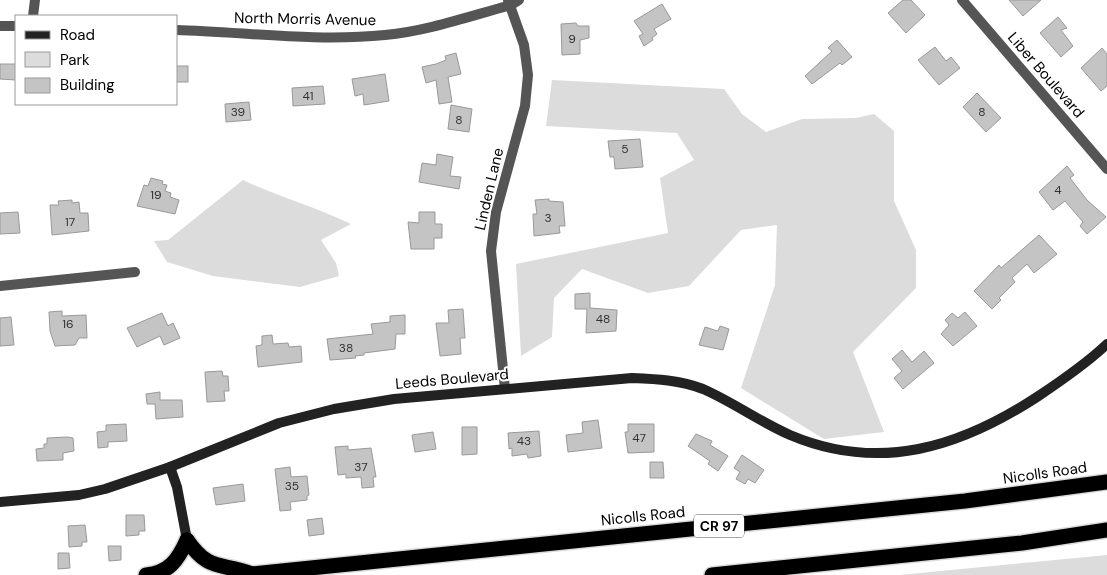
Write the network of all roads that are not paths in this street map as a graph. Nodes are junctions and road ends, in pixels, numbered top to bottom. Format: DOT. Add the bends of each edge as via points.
graph roads {
  1 [pos="35,0"];
  2 [pos="962,0"];
  3 [pos="513,2"];
  4 [pos="33,15"];
  5 [pos="0,26"];
  6 [pos="15,26"];
  7 [pos="178,30"];
  8 [pos="1107,169"];
  9 [pos="135,272"];
  10 [pos="0,286"];
  11 [pos="1107,344"];
  12 [pos="505,389"];
  13 [pos="170,467"];
  14 [pos="1107,482"];
  15 [pos="0,502"];
  16 [pos="1107,530"];
  17 [pos="187,540"];
  18 [pos="247,574"];
  19 [pos="146,575"];
  20 [pos="712,575"];
  1 -- 4 [label="street"];
  2 -- 8 [label="street, Liber Boulevard"];
  3 -- 7 [label="street, North Morris Avenue" via="449,22 387,35 282,37"];
  3 -- 12 [label="street, Linden Lane" via="528,75 525,106 496,212 491,251"];
  5 -- 6 [label="street"];
  9 -- 10 [label="street"];
  11 -- 12 [label="street, Leeds Boulevard" via="1051,387 1004,416 959,438 888,454 857,452 805,441 702,389 665,380 632,378"];
  12 -- 13 [label="street, Leeds Boulevard" via="334,408 278,423"];
  13 -- 15 [label="street, Leeds Boulevard" via="105,490"];
  13 -- 17 [label="street"];
  14 -- 18 [label="highway, Nicolls Road / CR 97" via="965,501"];
  16 -- 20 [label="highway" via="1022,543"];
  17 -- 18 [label="highway" via="197,555 208,563 235,568"];
  17 -- 19 [label="highway" via="172,565 162,572"];
}
